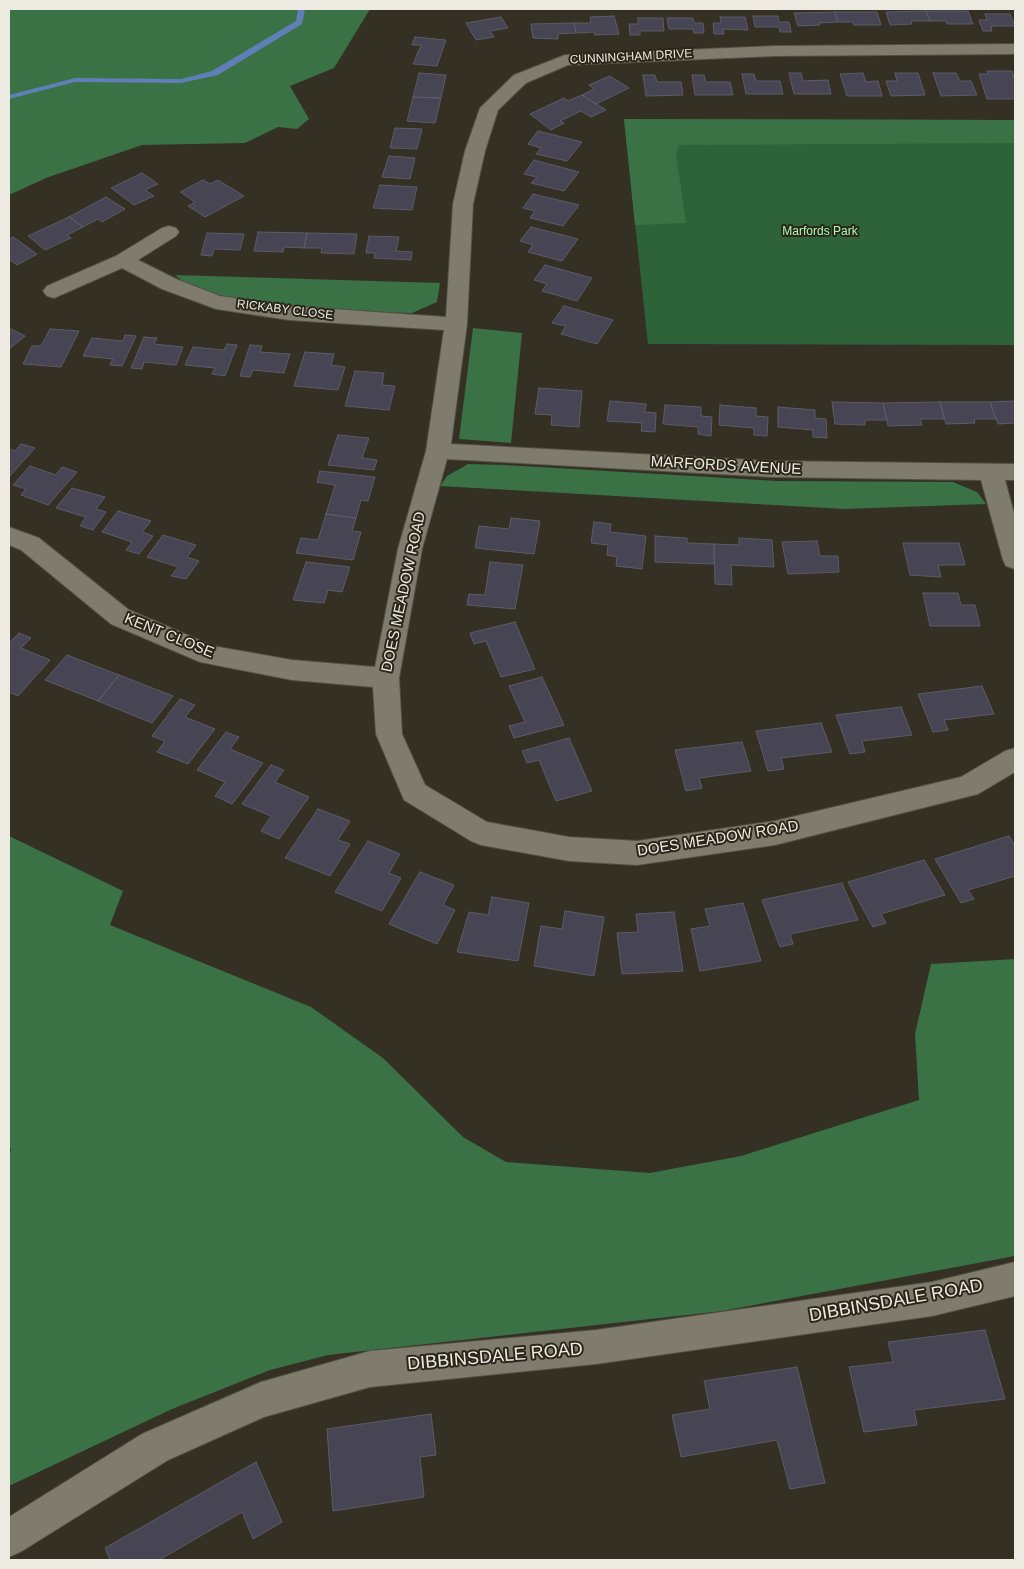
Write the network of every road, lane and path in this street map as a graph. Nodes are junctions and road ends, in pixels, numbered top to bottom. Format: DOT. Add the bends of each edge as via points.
graph roads {
  1 [pos="1015,49"];
  2 [pos="169,232"];
  3 [pos="123,260"];
  4 [pos="54,291"];
  5 [pos="456,324"];
  6 [pos="438,451"];
  7 [pos="1015,472"];
  8 [pos="991,473"];
  9 [pos="9,536"];
  10 [pos="1015,560"];
  11 [pos="386,678"];
  12 [pos="1015,759"];
  13 [pos="1015,1279"];
  14 [pos="9,1538"];
  1 -- 5 [label="street, CUNNINGHAM DRIVE" via="775,51 565,60 520,79 489,108 475,151 463,204"];
  2 -- 3 [label="street"];
  3 -- 4 [label="street"];
  3 -- 5 [label="street, RICKABY CLOSE" via="168,284 216,302 289,313"];
  5 -- 6 [label="street, CUNNINGHAM DRIVE"];
  6 -- 8 [label="street, MARFORDS AVENUE" via="772,470"];
  6 -- 11 [label="street, DOES MEADOW ROAD" via="410,549"];
  7 -- 8 [label="street, MARFORDS AVENUE"];
  8 -- 10 [label="street"];
  9 -- 11 [label="street, KENT CLOSE" via="30,544 120,617 209,654 292,670"];
  11 -- 12 [label="street, DOES MEADOW ROAD" via="390,734 414,792 481,833 569,850 637,853 774,833 968,786"];
  13 -- 14 [label="street, DIBBINSDALE ROAD" via="932,1299 596,1347 370,1368 261,1400 155,1447"];
}
